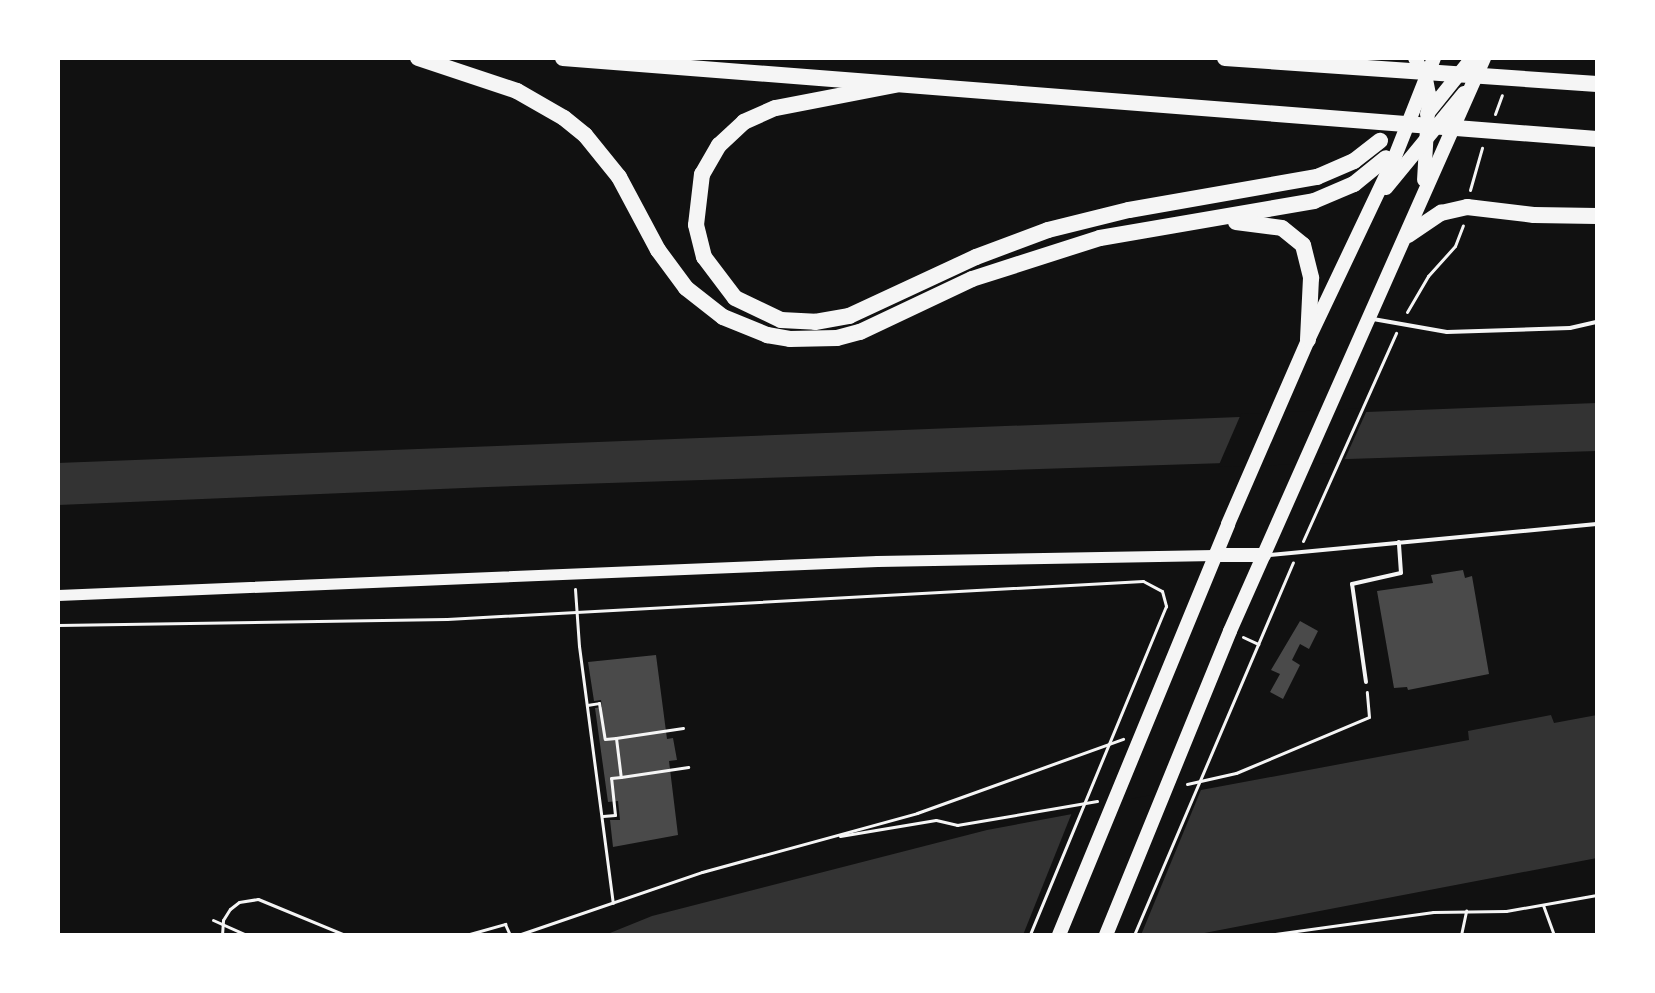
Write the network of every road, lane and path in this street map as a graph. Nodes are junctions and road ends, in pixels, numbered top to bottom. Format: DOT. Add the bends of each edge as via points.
graph roads {
  1 [pos="418,58"];
  2 [pos="563,58"];
  3 [pos="1225,58"];
  4 [pos="1415,58"];
  5 [pos="1434,58"];
  6 [pos="1472,58"];
  7 [pos="1484,58"];
  8 [pos="1497,58"];
  9 [pos="1476,79"];
  10 [pos="1597,84"];
  11 [pos="895,85"];
  12 [pos="1424,85"];
  13 [pos="1429,112"];
  14 [pos="1428,136"];
  15 [pos="1597,139"];
  16 [pos="1380,141"];
  17 [pos="1401,143"];
  18 [pos="1390,159"];
  19 [pos="1425,161"];
  20 [pos="1474,171"];
  21 [pos="1375,200"];
  22 [pos="1467,207"];
  23 [pos="1597,216"];
  24 [pos="1203,221"];
  25 [pos="1408,235"];
  26 [pos="1371,319"];
  27 [pos="1597,322"];
  28 [pos="1400,324"];
  29 [pos="1308,340"];
  30 [pos="1597,524"];
  31 [pos="1309,527"];
  32 [pos="1399,542"];
  33 [pos="1297,554"];
  34 [pos="1215,555"];
  35 [pos="1264,555"];
  36 [pos="574,574"];
  37 [pos="58,595"];
  38 [pos="1166,606"];
  39 [pos="577,613"];
  40 [pos="1190,616"];
  41 [pos="58,625"];
  42 [pos="1230,631"];
  43 [pos="1258,644"];
  44 [pos="1366,682"];
  45 [pos="587,705"];
  46 [pos="683,728"];
  47 [pos="616,738"];
  48 [pos="1106,746"];
  49 [pos="688,767"];
  50 [pos="621,777"];
  51 [pos="601,816"];
  52 [pos="1597,895"];
  53 [pos="613,903"];
  54 [pos="1543,905"];
  55 [pos="1466,911"];
  56 [pos="213,920"];
  57 [pos="222,935"];
  58 [pos="247,935"];
  59 [pos="345,935"];
  60 [pos="468,935"];
  61 [pos="510,935"];
  62 [pos="518,935"];
  63 [pos="1030,935"];
  64 [pos="1059,935"];
  65 [pos="1106,935"];
  66 [pos="1134,935"];
  67 [pos="1267,935"];
  68 [pos="1461,935"];
  69 [pos="1554,935"];
  1 -- 24 [label="highway" via="517,91 564,118 619,177 658,250 686,288 723,317 767,335 814,340 849,335 972,279 1100,238"];
  2 -- 11 [label="highway"];
  3 -- 10 [label="highway"];
  4 -- 12 [label="main road"];
  5 -- 12 [label="main road"];
  6 -- 13 [label="main road"];
  7 -- 9 [label="main road"];
  8 -- 9 [label="main road"];
  9 -- 14 [label="main road"];
  9 -- 19 [label="main road"];
  11 -- 15 [label="highway"];
  11 -- 16 [label="highway" via="775,108 744,122 719,145 697,191 696,225 704,257 735,298 781,320 849,316 1048,230 1129,210 1300,182 1354,161"];
  12 -- 13 [label="main road"];
  12 -- 16 [label="main road"];
  12 -- 17 [label="main road"];
  13 -- 14 [label="main road"];
  13 -- 17 [label="main road"];
  14 -- 19 [label="main road"];
  17 -- 18 [label="main road"];
  18 -- 21 [label="main road"];
  18 -- 24 [label="highway" via="1354,184 1314,201"];
  19 -- 21 [label="main road"];
  19 -- 25 [label="main road" via="1423,193"];
  20 -- 22 [label="path"];
  21 -- 29 [label="main road"];
  22 -- 23 [label="highway"];
  22 -- 25 [label="highway" via="1441,213"];
  22 -- 28 [label="path" via="1455,246 1428,276"];
  24 -- 29 [label="highway" via="1270,225 1303,245 1311,278"];
  25 -- 26 [label="main road"];
  26 -- 28 [label="lane"];
  26 -- 35 [label="main road"];
  27 -- 28 [label="lane" via="1570,328 1447,332"];
  28 -- 31 [label="path"];
  29 -- 34 [label="main road"];
  30 -- 32 [label="lane"];
  32 -- 33 [label="lane"];
  32 -- 44 [label="lane" via="1401,573 1352,584"];
  33 -- 35 [label="lane"];
  33 -- 43 [label="path"];
  34 -- 35 [label="main road"];
  34 -- 36 [label="street" via="877,561"];
  34 -- 40 [label="main road"];
  35 -- 42 [label="main road"];
  36 -- 37 [label="street"];
  36 -- 39 [label="path"];
  38 -- 39 [label="path" via="1162,591 1143,581"];
  38 -- 40 [label="path"];
  38 -- 48 [label="path"];
  39 -- 41 [label="path"];
  39 -- 45 [label="path"];
  40 -- 64 [label="main road"];
  42 -- 43 [label="path"];
  42 -- 65 [label="main road"];
  43 -- 66 [label="path"];
  45 -- 47 [label="path" via="599,703 605,739"];
  45 -- 51 [label="path"];
  46 -- 47 [label="path"];
  47 -- 50 [label="path"];
  48 -- 53 [label="path" via="917,813 702,872"];
  48 -- 63 [label="path"];
  49 -- 50 [label="path"];
  50 -- 51 [label="path" via="611,778 615,815"];
  51 -- 53 [label="path"];
  52 -- 54 [label="path"];
  53 -- 62 [label="path"];
  54 -- 55 [label="path"];
  54 -- 69 [label="path"];
  55 -- 67 [label="path"];
  55 -- 68 [label="path"];
  56 -- 58 [label="path"];
  57 -- 59 [label="path" via="230,909 258,899"];
  60 -- 61 [label="path" via="505,924"];
}
